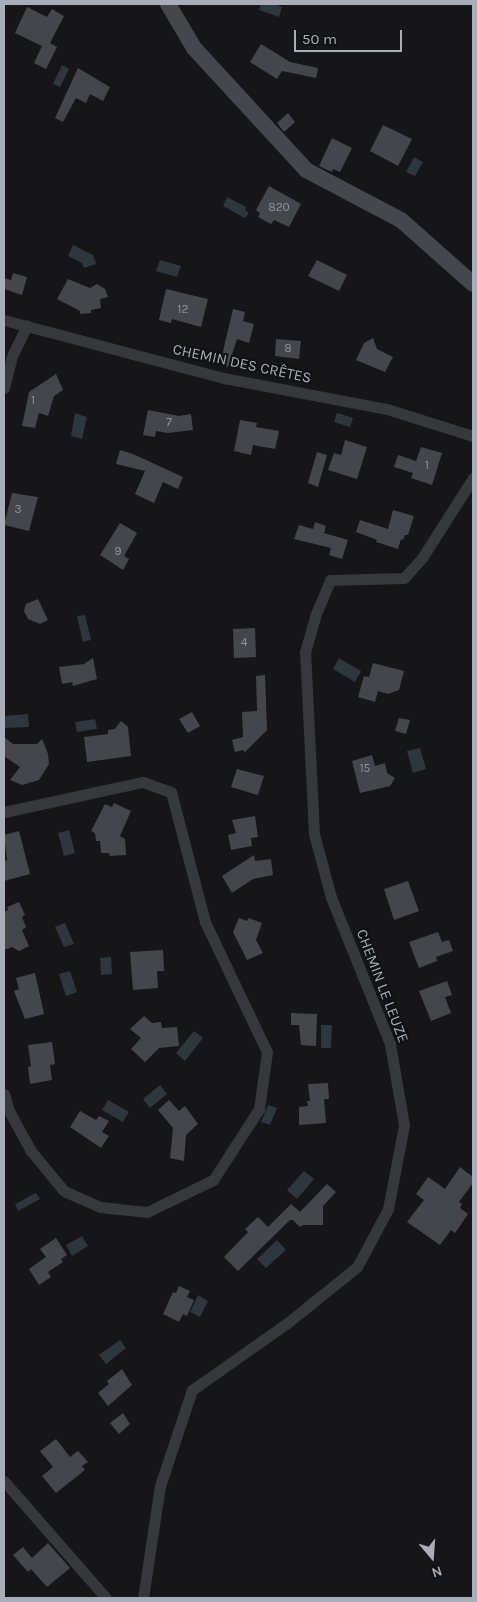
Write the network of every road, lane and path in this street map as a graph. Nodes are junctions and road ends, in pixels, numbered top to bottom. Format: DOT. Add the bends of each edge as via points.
graph roads {
  1 [pos="168,4"];
  2 [pos="473,284"];
  3 [pos="4,320"];
  4 [pos="27,325"];
  5 [pos="4,388"];
  6 [pos="473,436"];
  7 [pos="473,478"];
  8 [pos="4,812"];
  9 [pos="4,1094"];
  10 [pos="4,1481"];
  11 [pos="106,1598"];
  12 [pos="143,1598"];
  1 -- 2 [label="street" via="194,48 306,170 401,220"];
  3 -- 4 [label="street, CHEMIN DES CRÊTES"];
  4 -- 5 [label="street" via="12,356"];
  4 -- 6 [label="street, CHEMIN DES CRÊTES" via="224,378 387,409"];
  7 -- 12 [label="street, CHEMIN LE LEUZE" via="422,558 404,578 330,580 305,652 314,834 331,897 390,1044 404,1124 388,1209 357,1267 286,1324 192,1390 160,1486"];
  8 -- 9 [label="street" via="143,782 170,792 205,922 267,1052 259,1109 213,1180 147,1212 100,1207 64,1191 31,1151 9,1111"];
  10 -- 11 [label="street"];
}
